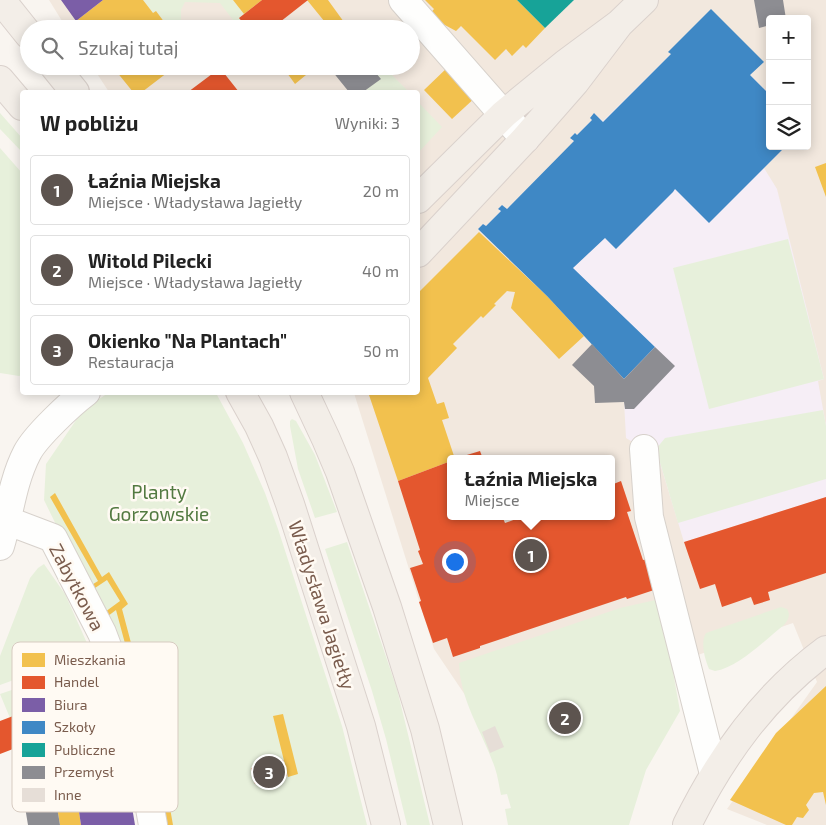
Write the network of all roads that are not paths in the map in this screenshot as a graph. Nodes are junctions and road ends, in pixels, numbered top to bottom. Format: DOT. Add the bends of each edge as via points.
graph roads {
  1 [pos="1,0"];
  2 [pos="403,0"];
  3 [pos="644,0"];
  4 [pos="20,24"];
  5 [pos="619,24"];
  6 [pos="61,75"];
  7 [pos="0,80"];
  8 [pos="73,90"];
  9 [pos="20,104"];
  10 [pos="504,114"];
  11 [pos="526,139"];
  12 [pos="420,197"];
  13 [pos="420,251"];
  14 [pos="83,395"];
  15 [pos="243,395"];
  16 [pos="305,395"];
  17 [pos="639,460"];
  18 [pos="8,520"];
  19 [pos="0,546"];
  20 [pos="105,642"];
  21 [pos="826,650"];
  22 [pos="714,774"];
  23 [pos="150,812"];
  24 [pos="152,825"];
  25 [pos="386,825"];
  26 [pos="448,825"];
  27 [pos="687,825"];
  1 -- 4 [label="main road"];
  2 -- 10 [label="street"];
  3 -- 5 [label="main road"];
  5 -- 10 [label="main road"];
  5 -- 11 [label="main road" via="576,82"];
  6 -- 8 [label="main road"];
  7 -- 9 [label="main road"];
  10 -- 11 [label="street"];
  10 -- 12 [label="main road"];
  11 -- 13 [label="main road"];
  14 -- 18 [label="street" via="35,440 27,452 14,489"];
  15 -- 25 [label="main road, Władysława Jagiełły" via="273,457 290,504 361,726"];
  16 -- 26 [label="main road" via="340,472 382,592 425,729"];
  17 -- 22 [label="street" via="649,517"];
  18 -- 19 [label="street"];
  18 -- 20 [label="street, Zabytkowa" via="53,538"];
  21 -- 22 [label="main road" via="767,703"];
  22 -- 27 [label="main road"];
  23 -- 24 [label="street, Zabytkowa"];
}
